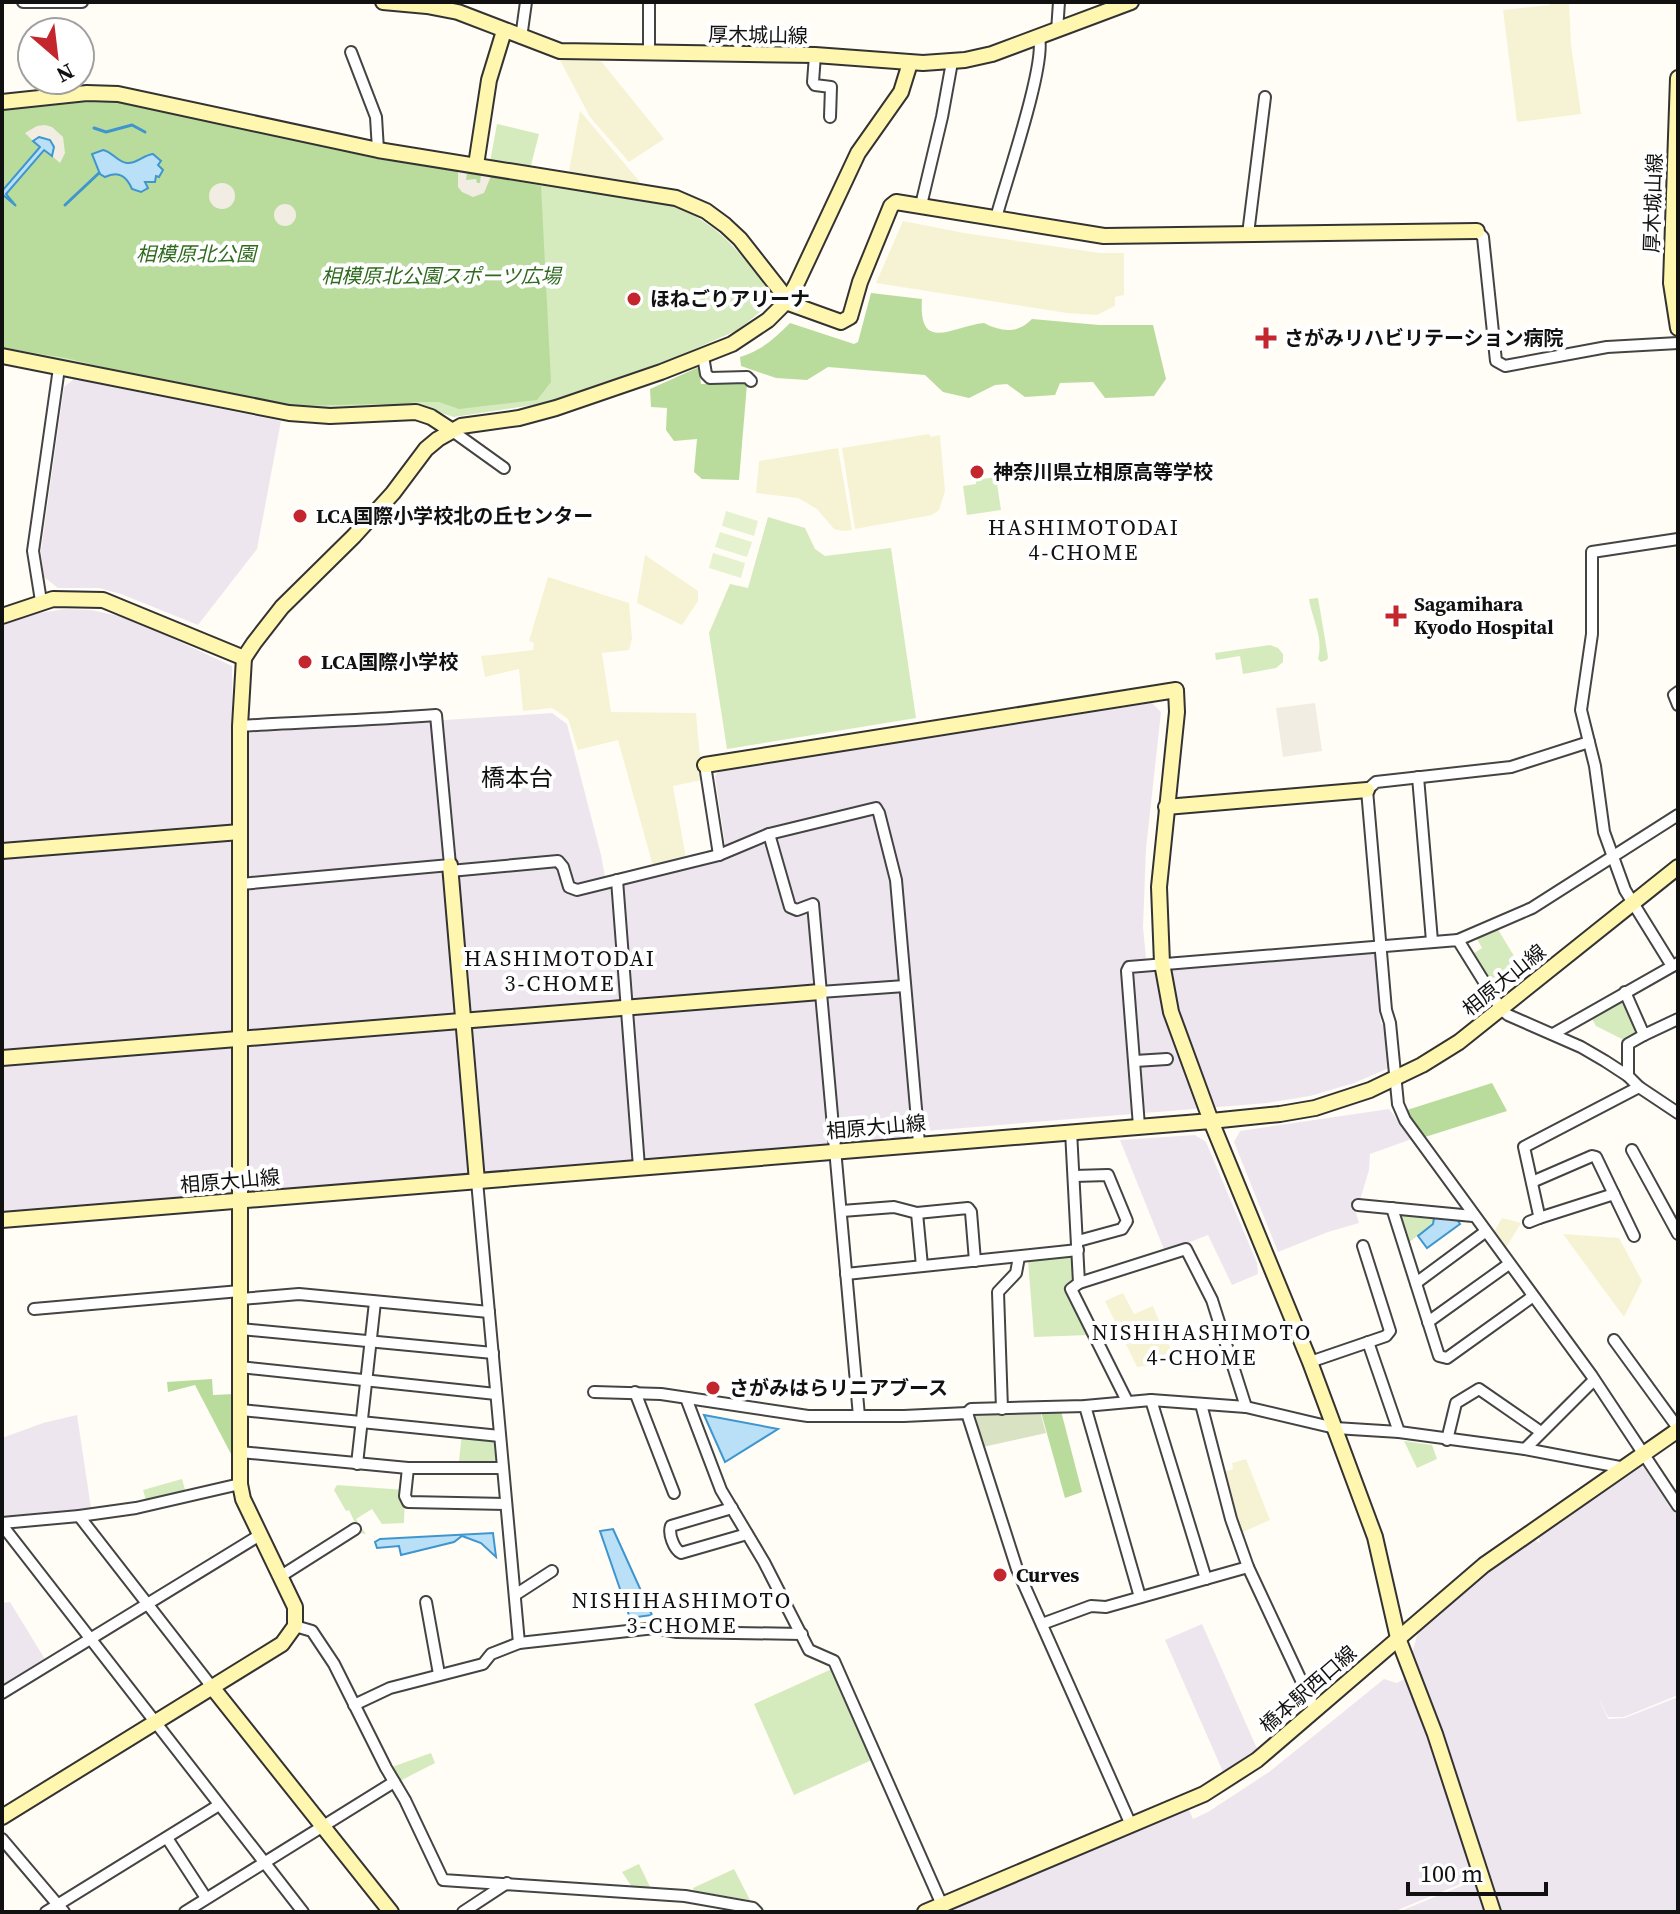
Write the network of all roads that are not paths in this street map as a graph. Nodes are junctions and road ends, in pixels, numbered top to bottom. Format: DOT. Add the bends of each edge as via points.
graph roads {
  1 [pos="23,2"];
  2 [pos="82,2"];
  3 [pos="383,2"];
  4 [pos="526,2"];
  5 [pos="649,2"];
  6 [pos="1059,2"];
  7 [pos="1131,2"];
  8 [pos="504,31"];
  9 [pos="1057,31"];
  10 [pos="521,38"];
  11 [pos="1039,38"];
  12 [pos="351,52"];
  13 [pos="649,53"];
  14 [pos="815,55"];
  15 [pos="952,62"];
  16 [pos="910,63"];
  17 [pos="1678,78"];
  18 [pos="1265,97"];
  19 [pos="2,102"];
  20 [pos="830,117"];
  21 [pos="1676,144"];
  22 [pos="378,150"];
  23 [pos="476,165"];
  24 [pos="921,205"];
  25 [pos="996,218"];
  26 [pos="1477,231"];
  27 [pos="1248,234"];
  28 [pos="787,301"];
  29 [pos="1678,328"];
  30 [pos="1678,343"];
  31 [pos="2,356"];
  32 [pos="703,356"];
  33 [pos="59,368"];
  34 [pos="751,381"];
  35 [pos="451,430"];
  36 [pos="504,468"];
  37 [pos="1678,539"];
  38 [pos="41,601"];
  39 [pos="2,616"];
  40 [pos="244,658"];
  41 [pos="1678,692"];
  42 [pos="1678,705"];
  43 [pos="240,726"];
  44 [pos="1589,742"];
  45 [pos="705,765"];
  46 [pos="1418,777"];
  47 [pos="1367,790"];
  48 [pos="1166,807"];
  49 [pos="1678,815"];
  50 [pos="240,832"];
  51 [pos="769,834"];
  52 [pos="2,851"];
  53 [pos="719,855"];
  54 [pos="1613,856"];
  55 [pos="1678,867"];
  56 [pos="450,868"];
  57 [pos="617,880"];
  58 [pos="241,884"];
  59 [pos="1632,903"];
  60 [pos="1458,940"];
  61 [pos="1432,941"];
  62 [pos="1381,945"];
  63 [pos="1162,963"];
  64 [pos="1675,964"];
  65 [pos="905,986"];
  66 [pos="820,992"];
  67 [pos="1625,992"];
  68 [pos="625,1006"];
  69 [pos="1501,1009"];
  70 [pos="464,1019"];
  71 [pos="1678,1019"];
  72 [pos="1553,1034"];
  73 [pos="1644,1035"];
  74 [pos="241,1039"];
  75 [pos="2,1058"];
  76 [pos="1167,1059"];
  77 [pos="1135,1061"];
  78 [pos="1628,1076"];
  79 [pos="1395,1079"];
  80 [pos="1639,1087"];
  81 [pos="1678,1113"];
  82 [pos="1211,1121"];
  83 [pos="1139,1126"];
  84 [pos="1071,1131"];
  85 [pos="919,1143"];
  86 [pos="836,1150"];
  87 [pos="1632,1150"];
  88 [pos="639,1167"];
  89 [pos="1074,1176"];
  90 [pos="477,1181"];
  91 [pos="1532,1182"];
  92 [pos="1614,1194"];
  93 [pos="240,1201"];
  94 [pos="1358,1205"];
  95 [pos="1392,1208"];
  96 [pos="842,1211"];
  97 [pos="917,1213"];
  98 [pos="1473,1216"];
  99 [pos="2,1220"];
  100 [pos="1485,1232"];
  101 [pos="1678,1234"];
  102 [pos="1634,1236"];
  103 [pos="1078,1246"];
  104 [pos="1363,1246"];
  105 [pos="1019,1257"];
  106 [pos="975,1261"];
  107 [pos="1509,1264"];
  108 [pos="922,1266"];
  109 [pos="846,1274"];
  110 [pos="1079,1283"];
  111 [pos="1416,1283"];
  112 [pos="241,1295"];
  113 [pos="1532,1297"];
  114 [pos="375,1302"];
  115 [pos="34,1309"];
  116 [pos="489,1312"];
  117 [pos="1428,1322"];
  118 [pos="241,1329"];
  119 [pos="1614,1340"];
  120 [pos="370,1342"];
  121 [pos="1368,1342"];
  122 [pos="493,1353"];
  123 [pos="1310,1362"];
  124 [pos="240,1367"];
  125 [pos="366,1380"];
  126 [pos="1594,1380"];
  127 [pos="594,1392"];
  128 [pos="635,1392"];
  129 [pos="496,1394"];
  130 [pos="686,1398"];
  131 [pos="1151,1400"];
  132 [pos="1127,1401"];
  133 [pos="1201,1404"];
  134 [pos="1085,1406"];
  135 [pos="1246,1407"];
  136 [pos="1002,1409"];
  137 [pos="241,1410"];
  138 [pos="967,1413"];
  139 [pos="859,1416"];
  140 [pos="362,1422"];
  141 [pos="1335,1428"];
  142 [pos="1678,1429"];
  143 [pos="1399,1432"];
  144 [pos="1541,1432"];
  145 [pos="500,1436"];
  146 [pos="1447,1440"];
  147 [pos="1525,1449"];
  148 [pos="240,1452"];
  149 [pos="1644,1455"];
  150 [pos="357,1464"];
  151 [pos="408,1468"];
  152 [pos="503,1468"];
  153 [pos="1625,1468"];
  154 [pos="240,1484"];
  155 [pos="674,1493"];
  156 [pos="506,1504"];
  157 [pos="1678,1506"];
  158 [pos="732,1508"];
  159 [pos="79,1516"];
  160 [pos="2,1524"];
  161 [pos="355,1529"];
  162 [pos="747,1534"];
  163 [pos="260,1535"];
  164 [pos="1248,1567"];
  165 [pos="552,1571"];
  166 [pos="281,1576"];
  167 [pos="1206,1579"];
  168 [pos="515,1595"];
  169 [pos="1140,1597"];
  170 [pos="426,1602"];
  171 [pos="147,1604"];
  172 [pos="1042,1624"];
  173 [pos="295,1626"];
  174 [pos="802,1634"];
  175 [pos="1398,1638"];
  176 [pos="91,1639"];
  177 [pos="519,1643"];
  178 [pos="439,1674"];
  179 [pos="212,1687"];
  180 [pos="2,1693"];
  181 [pos="354,1705"];
  182 [pos="1315,1710"];
  183 [pos="155,1722"];
  184 [pos="394,1782"];
  185 [pos="219,1805"];
  186 [pos="2,1817"];
  187 [pos="1131,1825"];
  188 [pos="323,1826"];
  189 [pos="167,1838"];
  190 [pos="2,1839"];
  191 [pos="264,1862"];
  192 [pos="507,1883"];
  193 [pos="206,1898"];
  194 [pos="942,1905"];
  195 [pos="60,1909"];
  196 [pos="46,1912"];
  197 [pos="185,1912"];
  198 [pos="303,1912"];
  199 [pos="391,1912"];
  200 [pos="463,1912"];
  201 [pos="757,1912"];
  202 [pos="925,1912"];
  203 [pos="1493,1912"];
  1 -- 2 [label="street"];
  3 -- 8 [label="street, 厚木城山線" via="445,9"];
  4 -- 10 [label="street"];
  5 -- 13 [label="street"];
  6 -- 9 [label="street"];
  7 -- 9 [label="street, 厚木城山線"];
  8 -- 10 [label="street, 厚木城山線"];
  8 -- 23 [label="street" via="489,80"];
  9 -- 11 [label="street, 厚木城山線"];
  10 -- 13 [label="street, 厚木城山線" via="560,51"];
  11 -- 15 [label="street, 厚木城山線"];
  11 -- 25 [label="street" via="1035,81"];
  12 -- 22 [label="street" via="376,117"];
  13 -- 14 [label="street, 厚木城山線"];
  14 -- 16 [label="street, 厚木城山線"];
  14 -- 20 [label="street" via="813,82 831,87"];
  15 -- 16 [label="street, 厚木城山線"];
  15 -- 24 [label="street"];
  16 -- 28 [label="street" via="901,92 858,153"];
  17 -- 21 [label="street, 厚木城山線"];
  18 -- 27 [label="street"];
  19 -- 22 [label="street" via="118,94"];
  21 -- 29 [label="street, 厚木城山線" via="1671,283"];
  22 -- 23 [label="street"];
  23 -- 28 [label="street" via="665,196 695,206 740,239"];
  24 -- 25 [label="street"];
  24 -- 28 [label="street" via="900,201 891,206 846,321"];
  25 -- 27 [label="street" via="1104,236"];
  26 -- 27 [label="street"];
  26 -- 30 [label="street" via="1483,237 1499,365 1607,347"];
  28 -- 32 [label="street" via="753,331"];
  31 -- 33 [label="street"];
  32 -- 34 [label="street" via="710,378"];
  32 -- 35 [label="street" via="542,413"];
  33 -- 35 [label="street" via="300,415 416,412"];
  33 -- 38 [label="street" via="33,551"];
  35 -- 36 [label="street"];
  35 -- 40 [label="street" via="426,449 386,502 282,607"];
  37 -- 44 [label="street" via="1592,552 1592,634 1581,710"];
  38 -- 39 [label="street"];
  38 -- 40 [label="street" via="103,600"];
  40 -- 43 [label="street"];
  41 -- 42 [label="street"];
  43 -- 50 [label="street"];
  43 -- 56 [label="street" via="436,715"];
  44 -- 46 [label="street" via="1511,767"];
  44 -- 54 [label="street"];
  45 -- 48 [label="street" via="1176,690"];
  45 -- 53 [label="street"];
  46 -- 47 [label="street" via="1376,782"];
  46 -- 61 [label="street"];
  47 -- 48 [label="street"];
  47 -- 62 [label="street"];
  48 -- 63 [label="street" via="1159,887"];
  49 -- 54 [label="street"];
  50 -- 52 [label="street"];
  50 -- 58 [label="street"];
  51 -- 53 [label="street"];
  51 -- 65 [label="street" via="878,810 896,880"];
  51 -- 66 [label="street" via="790,907 813,904"];
  53 -- 57 [label="street"];
  54 -- 59 [label="street"];
  54 -- 60 [label="street" via="1532,908"];
  55 -- 59 [label="street, 相原大山線"];
  56 -- 57 [label="street" via="558,861 572,889"];
  56 -- 58 [label="street"];
  56 -- 70 [label="street"];
  57 -- 68 [label="street"];
  58 -- 74 [label="street"];
  59 -- 64 [label="street"];
  59 -- 69 [label="street, 相原大山線"];
  60 -- 61 [label="street"];
  60 -- 69 [label="street"];
  61 -- 62 [label="street"];
  62 -- 63 [label="street"];
  62 -- 79 [label="street"];
  63 -- 77 [label="street" via="1127,969"];
  63 -- 82 [label="street" via="1175,1026"];
  64 -- 67 [label="street"];
  65 -- 66 [label="street"];
  65 -- 85 [label="street"];
  66 -- 68 [label="street"];
  66 -- 86 [label="street"];
  67 -- 72 [label="street"];
  67 -- 73 [label="street"];
  68 -- 70 [label="street"];
  68 -- 88 [label="street"];
  69 -- 72 [label="street"];
  69 -- 79 [label="street, 相原大山線" via="1459,1042"];
  70 -- 74 [label="street"];
  70 -- 90 [label="street"];
  71 -- 73 [label="street"];
  72 -- 78 [label="street"];
  73 -- 78 [label="street" via="1628,1044"];
  74 -- 75 [label="street"];
  74 -- 93 [label="street"];
  76 -- 77 [label="street"];
  77 -- 83 [label="street"];
  78 -- 80 [label="street"];
  79 -- 82 [label="street, 相原大山線" via="1315,1108"];
  79 -- 98 [label="street" via="1405,1120"];
  80 -- 81 [label="street"];
  80 -- 91 [label="street" via="1524,1147"];
  82 -- 83 [label="street, 相原大山線"];
  82 -- 123 [label="street"];
  83 -- 84 [label="street, 相原大山線"];
  84 -- 85 [label="street, 相原大山線"];
  84 -- 89 [label="street"];
  85 -- 86 [label="street, 相原大山線"];
  86 -- 88 [label="street, 相原大山線"];
  86 -- 96 [label="street"];
  87 -- 101 [label="street"];
  88 -- 90 [label="street, 相原大山線"];
  89 -- 103 [label="street"];
  89 -- 103 [label="street" via="1108,1175 1127,1221 1122,1229"];
  90 -- 93 [label="street, 相原大山線"];
  90 -- 116 [label="street"];
  91 -- 92 [label="street" via="1595,1156"];
  91 -- 92 [label="street" via="1534,1220"];
  92 -- 102 [label="street"];
  93 -- 99 [label="street, 相原大山線"];
  93 -- 112 [label="street"];
  94 -- 95 [label="street"];
  95 -- 98 [label="street"];
  95 -- 111 [label="street"];
  96 -- 97 [label="street" via="895,1207"];
  96 -- 109 [label="street"];
  97 -- 106 [label="street" via="970,1209"];
  97 -- 108 [label="street"];
  98 -- 100 [label="street"];
  100 -- 107 [label="street"];
  100 -- 111 [label="street"];
  103 -- 105 [label="street"];
  103 -- 110 [label="street"];
  104 -- 121 [label="street" via="1390,1331"];
  105 -- 106 [label="street"];
  105 -- 136 [label="street" via="1014,1276 998,1292"];
  106 -- 108 [label="street"];
  107 -- 113 [label="street"];
  107 -- 117 [label="street"];
  108 -- 109 [label="street"];
  109 -- 139 [label="street"];
  110 -- 132 [label="street" via="1072,1292"];
  110 -- 135 [label="street" via="1186,1249 1212,1300"];
  111 -- 117 [label="street"];
  112 -- 114 [label="street" via="299,1294"];
  112 -- 115 [label="street"];
  112 -- 118 [label="street"];
  113 -- 117 [label="street" via="1447,1358 1437,1353"];
  113 -- 126 [label="street"];
  114 -- 116 [label="street"];
  114 -- 120 [label="street"];
  116 -- 122 [label="street"];
  118 -- 120 [label="street"];
  118 -- 124 [label="street"];
  119 -- 142 [label="street"];
  120 -- 122 [label="street"];
  120 -- 125 [label="street"];
  121 -- 123 [label="street"];
  121 -- 143 [label="street"];
  122 -- 129 [label="street"];
  123 -- 141 [label="street"];
  124 -- 125 [label="street"];
  124 -- 137 [label="street"];
  125 -- 129 [label="street"];
  125 -- 140 [label="street"];
  126 -- 144 [label="street"];
  126 -- 149 [label="street"];
  127 -- 128 [label="street"];
  128 -- 130 [label="street"];
  128 -- 155 [label="street"];
  129 -- 145 [label="street"];
  130 -- 139 [label="street" via="808,1416"];
  130 -- 158 [label="street"];
  131 -- 132 [label="street"];
  131 -- 133 [label="street"];
  131 -- 167 [label="street"];
  132 -- 134 [label="street"];
  133 -- 135 [label="street"];
  133 -- 164 [label="street"];
  134 -- 136 [label="street"];
  134 -- 169 [label="street"];
  135 -- 141 [label="street"];
  136 -- 138 [label="street"];
  137 -- 140 [label="street"];
  137 -- 148 [label="street"];
  138 -- 139 [label="street"];
  138 -- 172 [label="street" via="1017,1569"];
  140 -- 145 [label="street"];
  140 -- 150 [label="street"];
  141 -- 143 [label="street"];
  141 -- 175 [label="street" via="1375,1537"];
  142 -- 149 [label="street, 橋本駅西口線"];
  143 -- 146 [label="street"];
  144 -- 146 [label="street" via="1479,1389 1456,1403"];
  144 -- 147 [label="street"];
  145 -- 152 [label="street"];
  146 -- 147 [label="street"];
  147 -- 153 [label="street"];
  148 -- 150 [label="street"];
  148 -- 154 [label="street"];
  149 -- 153 [label="street, 橋本駅西口線"];
  149 -- 157 [label="street"];
  150 -- 151 [label="street"];
  151 -- 152 [label="street"];
  151 -- 156 [label="street" via="408,1502"];
  152 -- 156 [label="street"];
  153 -- 175 [label="street, 橋本駅西口線" via="1484,1565"];
  154 -- 159 [label="street"];
  154 -- 163 [label="street"];
  156 -- 168 [label="street"];
  158 -- 162 [label="street"];
  158 -- 162 [label="street" via="671,1526 677,1550"];
  159 -- 160 [label="street"];
  159 -- 171 [label="street"];
  160 -- 176 [label="street"];
  161 -- 166 [label="street"];
  162 -- 174 [label="street"];
  163 -- 166 [label="street"];
  163 -- 171 [label="street"];
  164 -- 167 [label="street"];
  164 -- 182 [label="street"];
  165 -- 168 [label="street"];
  166 -- 173 [label="street" via="295,1607"];
  167 -- 169 [label="street"];
  168 -- 177 [label="street"];
  169 -- 172 [label="street"];
  170 -- 178 [label="street"];
  171 -- 176 [label="street"];
  171 -- 179 [label="street"];
  172 -- 187 [label="street"];
  173 -- 179 [label="street" via="282,1644"];
  173 -- 181 [label="street" via="312,1631"];
  174 -- 177 [label="street" via="655,1628"];
  174 -- 194 [label="street" via="809,1650 834,1661"];
  175 -- 182 [label="street, 橋本駅西口線"];
  175 -- 203 [label="street"];
  176 -- 180 [label="street"];
  176 -- 183 [label="street"];
  177 -- 178 [label="street" via="491,1654 483,1664"];
  178 -- 181 [label="street"];
  179 -- 183 [label="street"];
  179 -- 188 [label="street"];
  181 -- 184 [label="street"];
  182 -- 187 [label="street, 橋本駅西口線" via="1224,1783"];
  183 -- 185 [label="street"];
  183 -- 186 [label="street"];
  184 -- 188 [label="street"];
  184 -- 192 [label="street" via="443,1880"];
  185 -- 189 [label="street"];
  185 -- 191 [label="street"];
  187 -- 194 [label="street, 橋本駅西口線"];
  188 -- 191 [label="street"];
  188 -- 199 [label="street"];
  189 -- 193 [label="street"];
  189 -- 195 [label="street"];
  190 -- 195 [label="street"];
  191 -- 193 [label="street"];
  191 -- 198 [label="street"];
  192 -- 200 [label="street"];
  192 -- 201 [label="street" via="685,1896"];
  193 -- 197 [label="street"];
  194 -- 202 [label="street, 橋本駅西口線"];
  195 -- 196 [label="street"];
}
